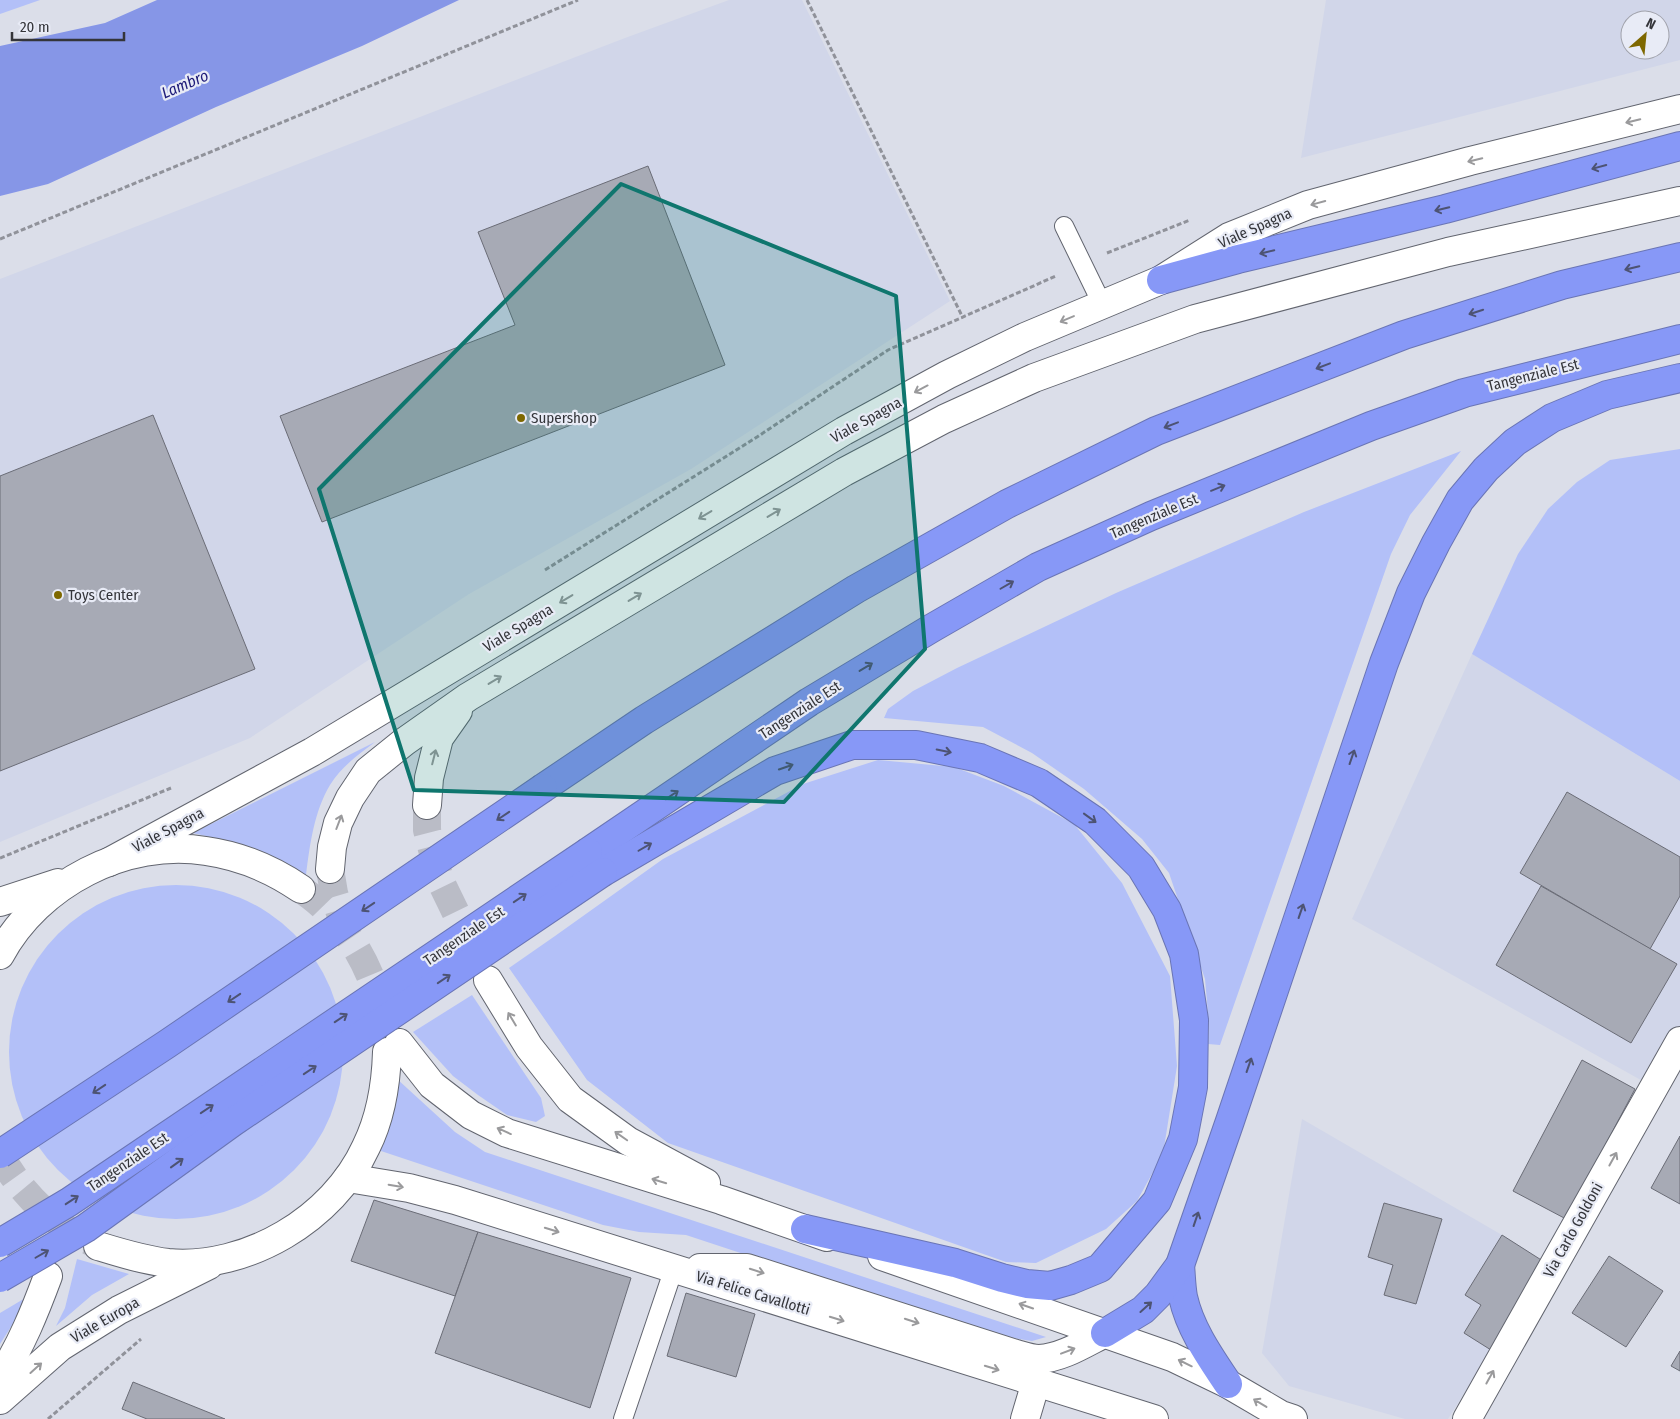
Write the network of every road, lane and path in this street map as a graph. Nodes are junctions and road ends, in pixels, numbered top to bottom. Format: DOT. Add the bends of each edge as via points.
graph roads {
  1 [pos="578,0"];
  2 [pos="807,0"];
  3 [pos="1680,109"];
  4 [pos="1680,146"];
  5 [pos="1680,201"];
  6 [pos="1064,226"];
  7 [pos="0,239"];
  8 [pos="1680,257"];
  9 [pos="1161,280"];
  10 [pos="1102,304"];
  11 [pos="963,318"];
  12 [pos="1680,339"];
  13 [pos="1680,378"];
  14 [pos="468,697"];
  15 [pos="427,805"];
  16 [pos="108,862"];
  17 [pos="595,862"];
  18 [pos="330,869"];
  19 [pos="78,876"];
  20 [pos="301,889"];
  21 [pos="0,902"];
  22 [pos="0,955"];
  23 [pos="488,980"];
  24 [pos="1680,1041"];
  25 [pos="0,1154"];
  26 [pos="348,1178"];
  27 [pos="805,1229"];
  28 [pos="0,1243"];
  29 [pos="98,1246"];
  30 [pos="222,1258"];
  31 [pos="1180,1265"];
  32 [pos="674,1268"];
  33 [pos="48,1276"];
  34 [pos="0,1278"];
  35 [pos="147,1333"];
  36 [pos="1105,1333"];
  37 [pos="0,1378"];
  38 [pos="1036,1382"];
  39 [pos="1228,1384"];
  40 [pos="0,1400"];
  41 [pos="48,1419"];
  42 [pos="623,1419"];
  43 [pos="1025,1419"];
  44 [pos="1154,1419"];
  45 [pos="1293,1419"];
  46 [pos="1466,1419"];
  1 -- 7 [label="path"];
  2 -- 11 [label="path"];
  3 -- 9 [label="street, Viale Spagna, one-way" via="1308,205 1229,237"];
  4 -- 9 [label="highway, one-way"];
  14 -- 5 [label="street, one-way" via="844,472 944,419 1034,378 1195,319 1448,252"];
  6 -- 10 [label="lane"];
  8 -- 25 [label="highway, one-way, bridge" via="1562,285 1404,335 1156,431 1007,504 856,589 644,720"];
  9 -- 10 [label="street, Viale Spagna"];
  10 -- 16 [label="street, Viale Spagna, one-way" via="1016,341 844,431 312,752"];
  17 -- 12 [label="highway, Tangenziale Est, one-way" via="809,702 1038,567 1151,516 1371,426 1464,393"];
  31 -- 13 [label="highway, one-way" via="1384,663 1411,593 1460,500 1515,442 1552,418 1607,395"];
  15 -- 14 [label="street, one-way" via="429,778 439,738"];
  18 -- 14 [label="street, one-way" via="338,823 368,771"];
  16 -- 19 [label="street"];
  16 -- 20 [label="street" via="172,849 205,851 269,870"];
  17 -- 27 [label="highway, one-way" via="775,771 852,746 916,745 980,758 1039,783 1095,821 1141,866 1167,910 1184,954 1194,1020 1193,1087 1185,1130 1157,1201 1100,1268 1050,1286 1028,1284 956,1263"];
  28 -- 17 [label="highway, Tangenziale Est, one-way, bridge" via="69,1202"];
  34 -- 17 [label="highway, one-way, bridge" via="86,1228"];
  19 -- 21 [label="street"];
  19 -- 22 [label="street" via="49,896 24,920"];
  27 -- 23 [label="street, one-way" via="703,1182 628,1141 570,1100 529,1047"];
  46 -- 24 [label="street, Via Carlo Goldoni, one-way"];
  27 -- 26 [label="street, one-way" via="507,1133 471,1115 432,1086 393,1048 378,1116 366,1148"];
  26 -- 30 [label="street" via="311,1217 282,1237"];
  26 -- 32 [label="street, Via Felice Cavallotti, one-way" via="455,1200"];
  36 -- 27 [label="street, one-way"];
  29 -- 30 [label="street" via="168,1263"];
  40 -- 30 [label="street, Viale Europa, one-way" via="60,1347 119,1310"];
  36 -- 31 [label="highway, one-way" via="1143,1310"];
  31 -- 39 [label="highway" via="1184,1297 1191,1318 1204,1348"];
  32 -- 36 [label="street, one-way" via="747,1268 1038,1359 1072,1350"];
  32 -- 38 [label="street, Via Felice Cavallotti, one-way"];
  32 -- 42 [label="lane"];
  33 -- 37 [label="street" via="32,1320"];
  35 -- 41 [label="path"];
  39 -- 36 [label="street, one-way" via="1172,1357"];
  38 -- 43 [label="street"];
  38 -- 44 [label="street, Via Felice Cavallotti"];
  45 -- 39 [label="street, one-way"];
}
